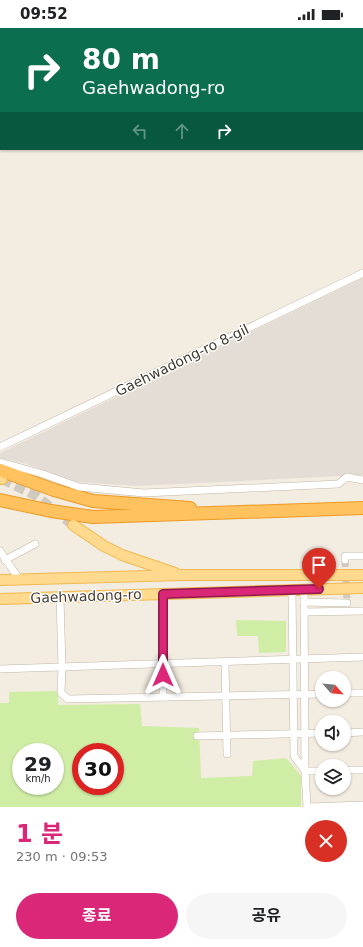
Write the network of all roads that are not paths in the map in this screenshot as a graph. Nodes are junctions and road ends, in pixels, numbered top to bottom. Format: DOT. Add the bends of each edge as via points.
graph roads {
  1 [pos="363,273"];
  2 [pos="0,447"];
  3 [pos="0,462"];
  4 [pos="1,476"];
  5 [pos="363,480"];
  6 [pos="0,494"];
  7 [pos="0,500"];
  8 [pos="363,502"];
  9 [pos="199,508"];
  10 [pos="363,508"];
  11 [pos="73,525"];
  12 [pos="35,544"];
  13 [pos="0,551"];
  14 [pos="363,556"];
  15 [pos="5,560"];
  16 [pos="345,560"];
  17 [pos="183,575"];
  18 [pos="363,575"];
  19 [pos="19,579"];
  20 [pos="0,580"];
  21 [pos="363,588"];
  22 [pos="292,590"];
  23 [pos="304,590"];
  24 [pos="163,594"];
  25 [pos="60,597"];
  26 [pos="0,599"];
  27 [pos="304,602"];
  28 [pos="347,603"];
  29 [pos="363,611"];
  30 [pos="304,612"];
  31 [pos="363,657"];
  32 [pos="304,659"];
  33 [pos="292,660"];
  34 [pos="225,662"];
  35 [pos="163,664"];
  36 [pos="62,667"];
  37 [pos="0,669"];
  38 [pos="351,693"];
  39 [pos="363,693"];
  40 [pos="293,694"];
  41 [pos="305,694"];
  42 [pos="315,694"];
  43 [pos="226,696"];
  44 [pos="163,697"];
  45 [pos="351,732"];
  46 [pos="363,732"];
  47 [pos="305,733"];
  48 [pos="315,733"];
  49 [pos="294,734"];
  50 [pos="227,735"];
  51 [pos="197,736"];
  52 [pos="227,754"];
  53 [pos="351,770"];
  54 [pos="363,770"];
  55 [pos="305,771"];
  56 [pos="315,771"];
  57 [pos="363,805"];
  58 [pos="307,807"];
  1 -- 2 [label="street, Gaehwadong-ro 8-gil"];
  3 -- 5 [label="street" via="43,474 79,488 144,493 338,484 347,477"];
  4 -- 9 [label="highway" via="93,501"];
  6 -- 9 [label="highway" via="55,506 95,510"];
  7 -- 10 [label="highway" via="93,517"];
  8 -- 9 [label="highway"];
  11 -- 17 [label="main road" via="122,555"];
  12 -- 15 [label="street"];
  13 -- 15 [label="street"];
  14 -- 16 [label="street" via="345,556"];
  15 -- 19 [label="street"];
  17 -- 18 [label="main road, Gaehwadong-ro"];
  17 -- 19 [label="main road, Gaehwadong-ro"];
  19 -- 20 [label="main road, Gaehwadong-ro"];
  21 -- 23 [label="main road, Gaehwadong-ro"];
  22 -- 23 [label="main road, Gaehwadong-ro"];
  22 -- 24 [label="main road, Gaehwadong-ro"];
  22 -- 33 [label="street"];
  23 -- 27 [label="street"];
  24 -- 25 [label="main road, Gaehwadong-ro"];
  24 -- 35 [label="street"];
  25 -- 26 [label="main road, Gaehwadong-ro"];
  25 -- 36 [label="street"];
  27 -- 28 [label="street"];
  27 -- 30 [label="street"];
  29 -- 30 [label="street"];
  30 -- 32 [label="street"];
  31 -- 32 [label="street"];
  32 -- 33 [label="street"];
  32 -- 41 [label="street"];
  33 -- 34 [label="street"];
  33 -- 40 [label="street"];
  34 -- 35 [label="street"];
  34 -- 43 [label="street"];
  35 -- 36 [label="street"];
  35 -- 44 [label="street"];
  36 -- 37 [label="street"];
  36 -- 44 [label="street" via="61,693 68,699"];
  38 -- 39 [label="street"];
  40 -- 41 [label="street"];
  40 -- 43 [label="street"];
  40 -- 49 [label="street"];
  41 -- 42 [label="street"];
  41 -- 47 [label="street"];
  43 -- 44 [label="street"];
  43 -- 50 [label="street"];
  45 -- 46 [label="street"];
  47 -- 48 [label="street"];
  47 -- 49 [label="street"];
  47 -- 55 [label="street"];
  49 -- 50 [label="street"];
  49 -- 55 [label="street" via="294,756"];
  50 -- 51 [label="street"];
  50 -- 52 [label="street"];
  53 -- 54 [label="street"];
  55 -- 56 [label="street"];
  55 -- 58 [label="street"];
  57 -- 58 [label="street"];
}
